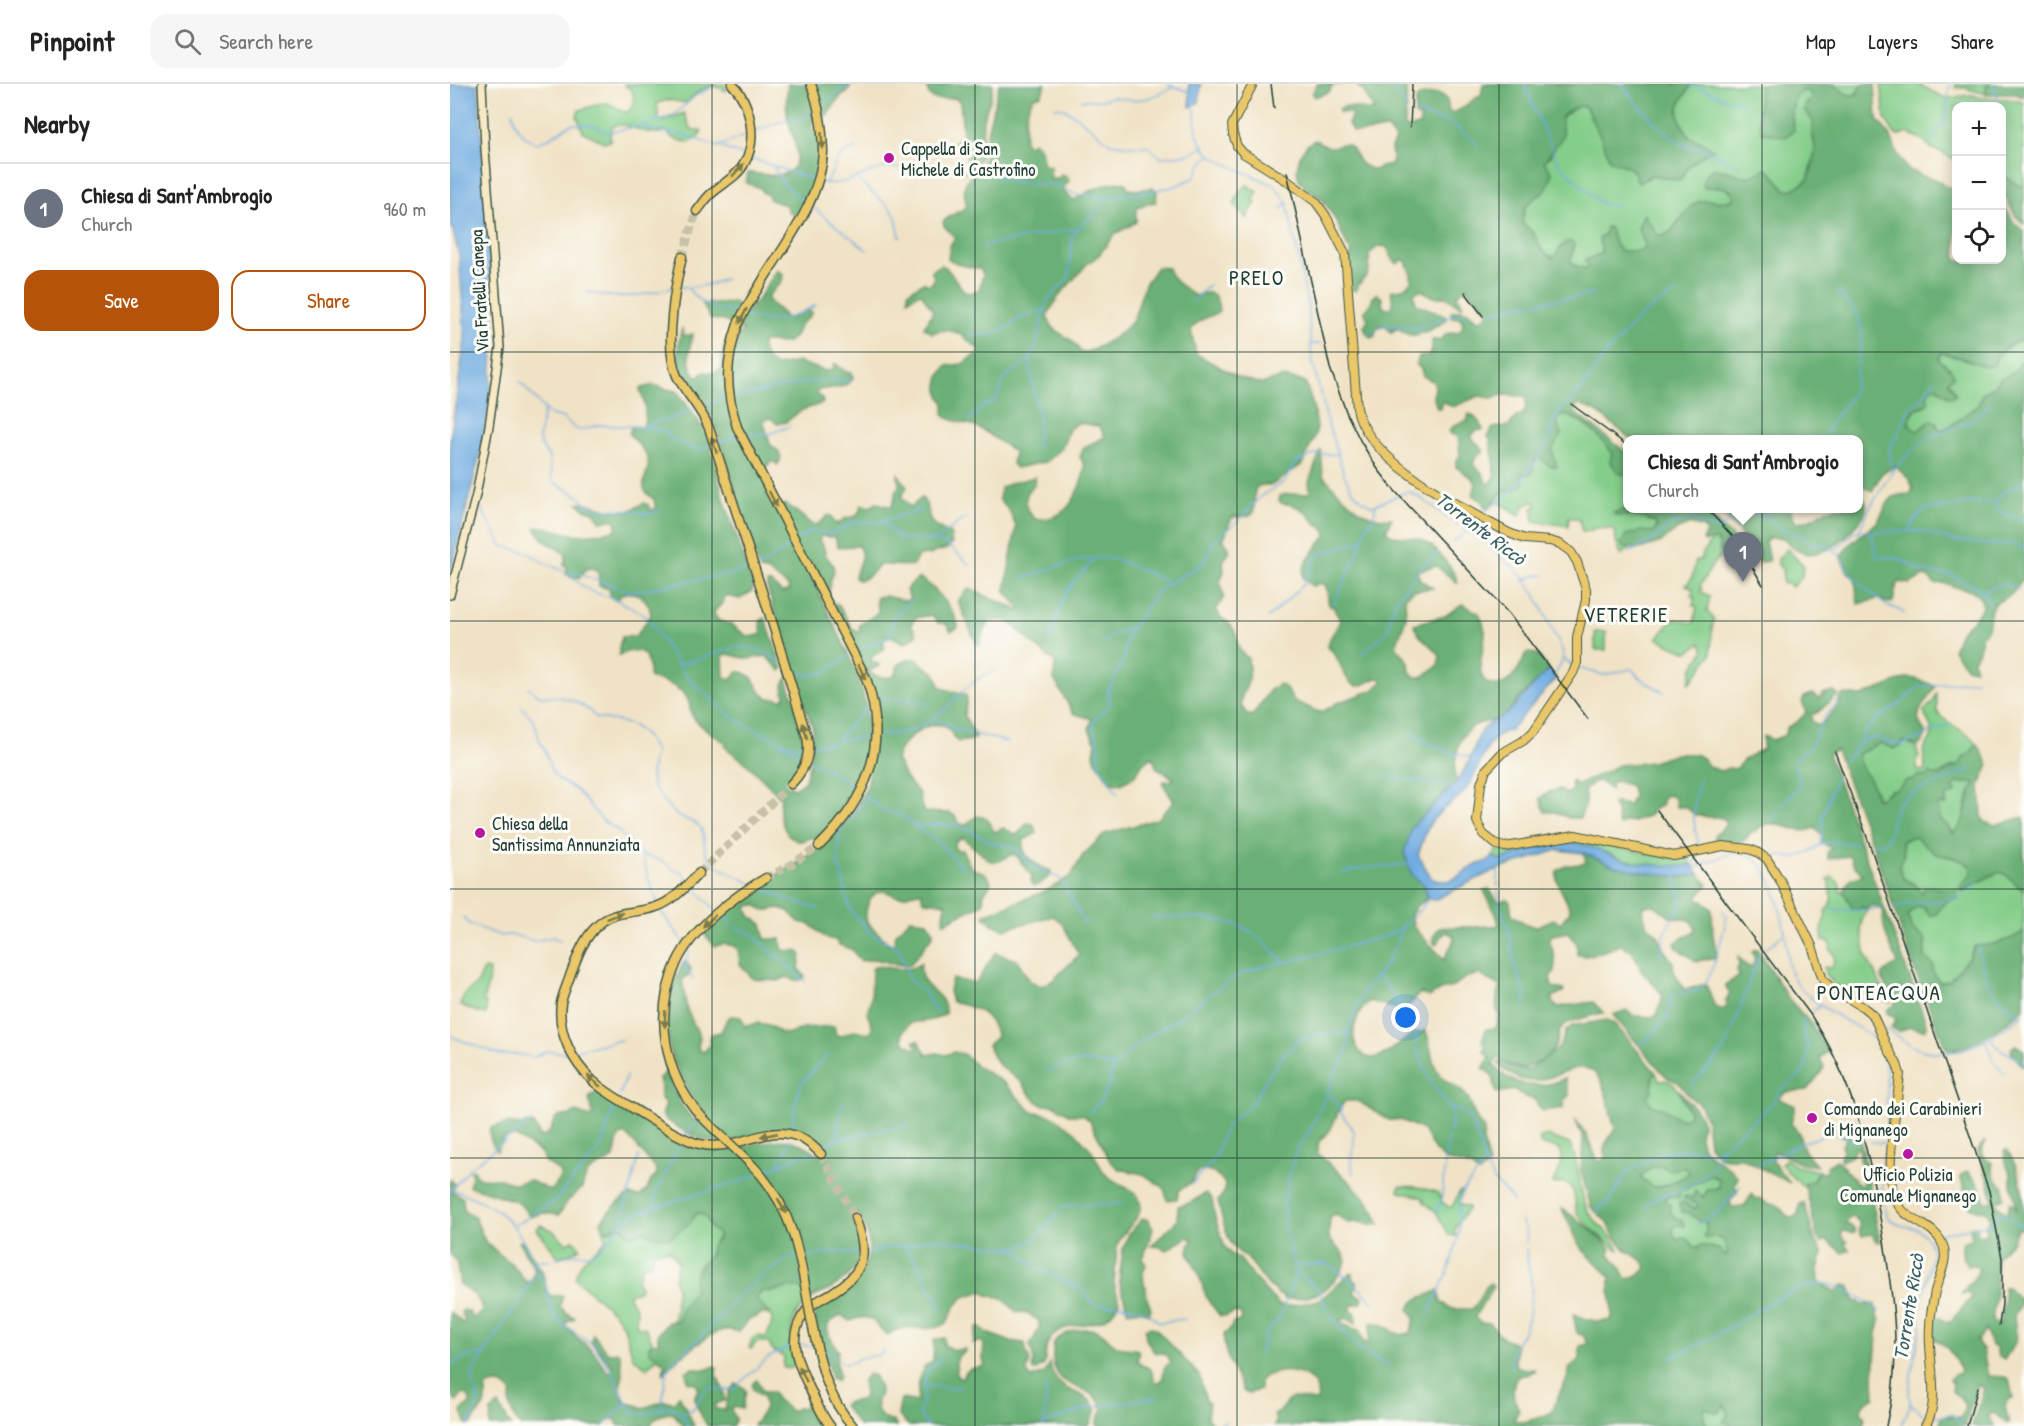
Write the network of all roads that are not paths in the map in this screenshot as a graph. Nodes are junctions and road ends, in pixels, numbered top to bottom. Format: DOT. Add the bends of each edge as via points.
graph roads {
  1 [pos="482,84"];
  2 [pos="732,84"];
  3 [pos="811,84"];
  4 [pos="1253,84"];
  5 [pos="697,211"];
  6 [pos="682,256"];
  7 [pos="450,595"];
  8 [pos="791,784"];
  9 [pos="819,846"];
  10 [pos="699,873"];
  11 [pos="766,878"];
  12 [pos="820,1154"];
  13 [pos="855,1218"];
  14 [pos="830,1426"];
  15 [pos="853,1426"];
  16 [pos="1924,1426"];
  1 -- 7 [label="main road, Via Fratelli Canepa" via="500,336 476,495"];
  5 -- 2 [label="highway, one-way" via="744,165 749,150 748,111"];
  3 -- 9 [label="highway, one-way" via="819,111 823,152 813,194 739,322 728,372 737,428 862,670 873,705 875,738 866,781 850,811"];
  4 -- 16 [label="main road" via="1232,125 1235,143 1243,153 1311,198 1326,216 1346,257 1357,408 1366,431 1415,479 1509,533 1565,547 1574,557 1586,589 1576,637 1576,667 1533,732 1502,753 1486,770 1477,820 1483,834 1505,847 1575,835 1674,856 1723,846 1749,849 1764,856 1812,946 1823,980 1863,1007 1876,1022 1900,1074 1891,1166 1893,1193 1901,1210 1934,1232 1945,1250 1930,1326 1933,1399"];
  8 -- 6 [label="highway, one-way" via="805,763 807,737 709,428 672,363 670,343"];
  12 -- 10 [label="highway, one-way" via="798,1136 785,1133 714,1146 683,1138 593,1081 566,1042 561,1003 589,935 612,916 663,904"];
  11 -- 15 [label="highway, one-way, bridge" via="705,924 677,962 667,992 666,1041 674,1072 701,1116 760,1174 783,1206 795,1239 820,1363 838,1407"];
  14 -- 13 [label="highway, one-way" via="797,1362 795,1338 807,1310 844,1286 859,1268 864,1245"];
}
